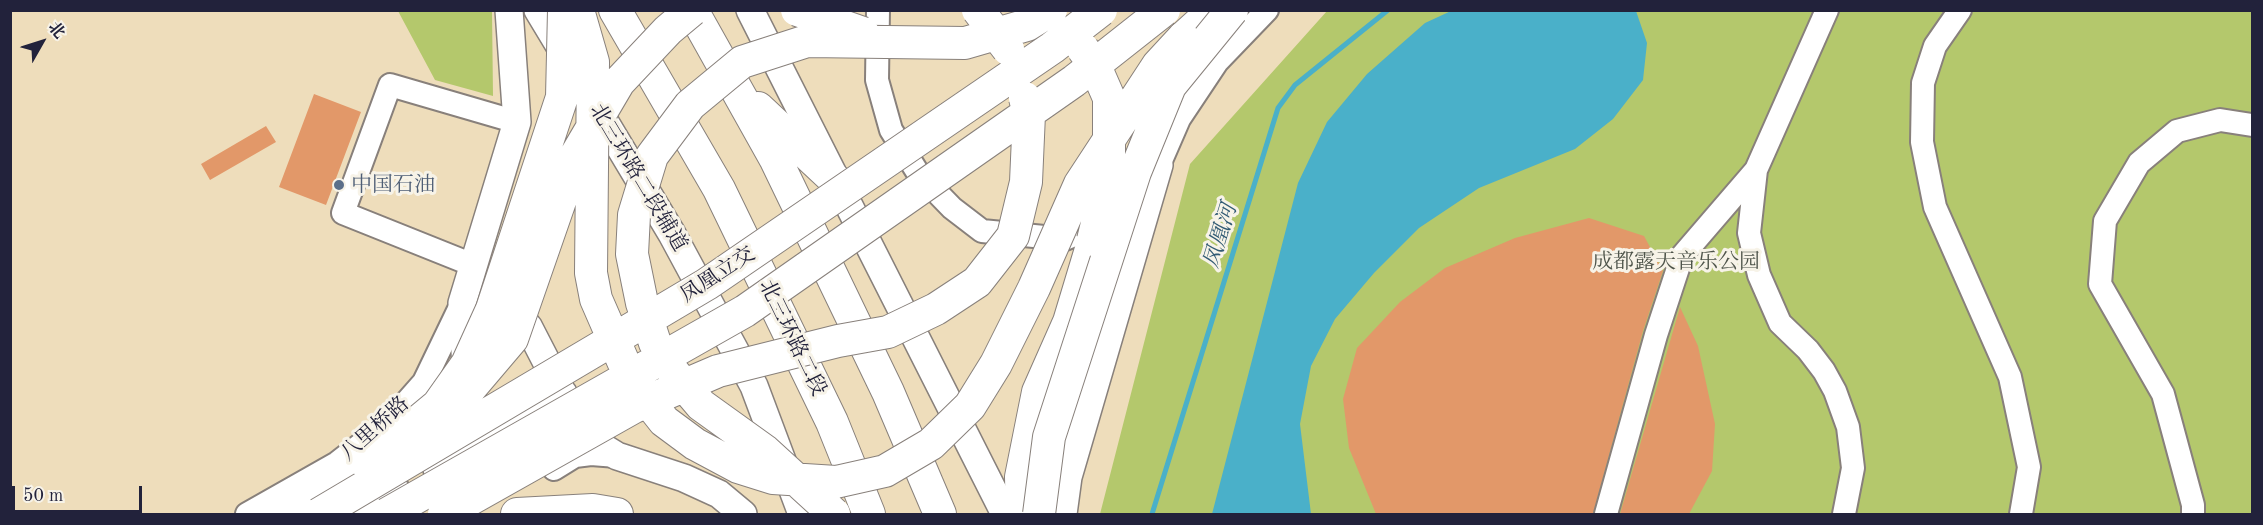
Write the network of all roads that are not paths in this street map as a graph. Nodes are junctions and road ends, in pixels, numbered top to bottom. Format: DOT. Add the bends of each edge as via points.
graph roads {
  1 [pos="509,10"];
  2 [pos="538,10"];
  3 [pos="564,10"];
  4 [pos="578,10"];
  5 [pos="615,10"];
  6 [pos="692,10"];
  7 [pos="797,10"];
  8 [pos="878,10"];
  9 [pos="978,10"];
  10 [pos="1051,10"];
  11 [pos="1056,10"];
  12 [pos="1101,10"];
  13 [pos="1164,10"];
  14 [pos="1214,10"];
  15 [pos="1232,10"];
  16 [pos="1267,10"];
  17 [pos="1827,10"];
  18 [pos="1960,10"];
  19 [pos="750,12"];
  20 [pos="895,44"];
  21 [pos="735,87"];
  22 [pos="517,122"];
  23 [pos="2253,125"];
  24 [pos="1159,165"];
  25 [pos="1756,170"];
  26 [pos="836,181"];
  27 [pos="473,265"];
  28 [pos="462,303"];
  29 [pos="563,393"];
  30 [pos="617,456"];
  31 [pos="367,464"];
  32 [pos="437,468"];
  33 [pos="247,514"];
  34 [pos="279,514"];
  35 [pos="319,514"];
  36 [pos="360,514"];
  37 [pos="387,514"];
  38 [pos="444,514"];
  39 [pos="474,514"];
  40 [pos="517,514"];
  41 [pos="617,514"];
  42 [pos="743,514"];
  43 [pos="802,514"];
  44 [pos="834,514"];
  45 [pos="869,514"];
  46 [pos="940,514"];
  47 [pos="1005,514"];
  48 [pos="1022,514"];
  49 [pos="1039,514"];
  50 [pos="1063,514"];
  51 [pos="1606,514"];
  52 [pos="1844,514"];
  53 [pos="2021,514"];
  54 [pos="2193,514"];
  1 -- 22 [label="main road"];
  2 -- 43 [label="main road, 北三环路二段辅道" via="672,234 754,386"];
  3 -- 31 [label="highway, bridge" via="562,97 492,309 467,364 438,405"];
  4 -- 14 [label="highway, bridge" via="593,62 591,273 596,299 623,361 664,421 695,444 738,466 774,478 836,482 885,471 931,444 970,406 1029,298 1080,184 1158,65"];
  5 -- 45 [label="highway, 北三环路二段" via="719,189 832,422"];
  6 -- 21 [label="highway"];
  6 -- 31 [label="highway, bridge" via="619,82 576,154 512,339 450,412"];
  7 -- 20 [label="highway, bridge"];
  8 -- 24 [label="street" via="878,80 891,130 918,173 952,208 982,231 1065,239 1086,230"];
  9 -- 38 [label="highway, bridge" via="1015,59 1029,114 1026,182 1013,237 977,282 936,309 888,332 718,371 634,407"];
  10 -- 20 [label="highway, bridge" via="1027,25 964,43"];
  11 -- 48 [label="highway, bridge" via="1095,66 1109,98 1109,174 1069,322 1038,392 1021,477"];
  12 -- 35 [label="highway, 凤凰立交, bridge" via="1053,48 706,284"];
  13 -- 37 [label="highway, 凤凰立交, bridge" via="1074,81 745,311"];
  15 -- 49 [label="highway, bridge" via="1170,86 1135,172 1049,437"];
  16 -- 24 [label="street" via="1217,62 1179,118"];
  17 -- 25 [label="street"];
  18 -- 53 [label="street" via="1935,46 1923,83 1922,142 1935,207 2010,377 2029,467"];
  19 -- 26 [label="main road"];
  20 -- 44 [label="highway, bridge" via="807,41 742,62 690,105 652,156 634,215 632,254 642,303 655,343 674,373 701,405 765,451"];
  21 -- 26 [label="highway"];
  21 -- 46 [label="highway" via="776,160 873,360"];
  22 -- 27 [label="main road"];
  22 -- 27 [label="street" via="390,85 343,213"];
  23 -- 54 [label="street" via="2220,120 2177,131 2139,164 2105,221 2100,284 2163,394"];
  24 -- 50 [label="main road" via="1068,477"];
  25 -- 51 [label="street" via="1682,256"];
  25 -- 52 [label="street" via="1749,233 1759,275 1780,323 1824,371 1848,427 1853,468"];
  26 -- 47 [label="main road"];
  27 -- 28 [label="main road"];
  28 -- 29 [label="main road" via="507,314 528,326"];
  28 -- 32 [label="main road" via="466,348 463,438 452,456"];
  28 -- 33 [label="street, 八里桥路" via="424,382 387,424 337,463"];
  29 -- 30 [label="main road" via="591,440"];
  29 -- 32 [label="main road"];
  30 -- 39 [label="street" via="575,456"];
  30 -- 42 [label="main road" via="719,494"];
  31 -- 34 [label="highway"];
  32 -- 36 [label="street"];
  40 -- 41 [label="highway" via="593,510"];
}
